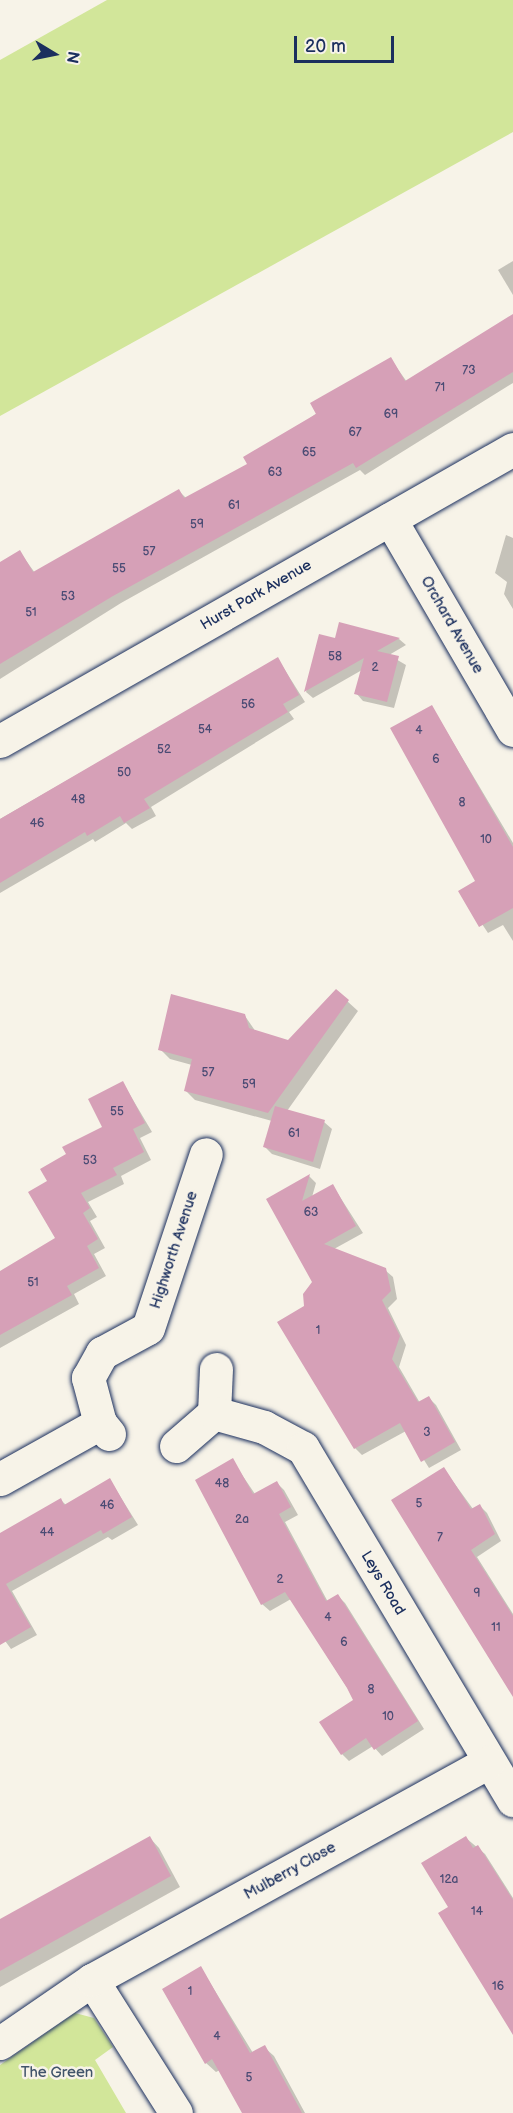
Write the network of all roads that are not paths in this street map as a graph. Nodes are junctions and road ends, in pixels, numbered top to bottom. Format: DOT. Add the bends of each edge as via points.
graph roads {
  1 [pos="513,449"];
  2 [pos="390,519"];
  3 [pos="513,730"];
  4 [pos="0,741"];
  5 [pos="206,1154"];
  6 [pos="216,1369"];
  7 [pos="214,1413"];
  8 [pos="176,1446"];
  9 [pos="0,1479"];
  10 [pos="488,1762"];
  11 [pos="513,1800"];
  12 [pos="92,1980"];
  13 [pos="0,2043"];
  14 [pos="176,2113"];
  1 -- 2 [label="street, Hurst Park Avenue"];
  2 -- 3 [label="street, Orchard Avenue"];
  2 -- 4 [label="street, Hurst Park Avenue"];
  5 -- 9 [label="street, Highworth Avenue" via="148,1328 102,1353 88,1378 105,1428"];
  6 -- 7 [label="street"];
  7 -- 8 [label="street"];
  7 -- 10 [label="street, Leys Road" via="264,1427 303,1448"];
  10 -- 11 [label="street, Leys Road"];
  10 -- 12 [label="street, Mulberry Close"];
  12 -- 13 [label="street, Mulberry Close"];
  12 -- 14 [label="street"];
}
